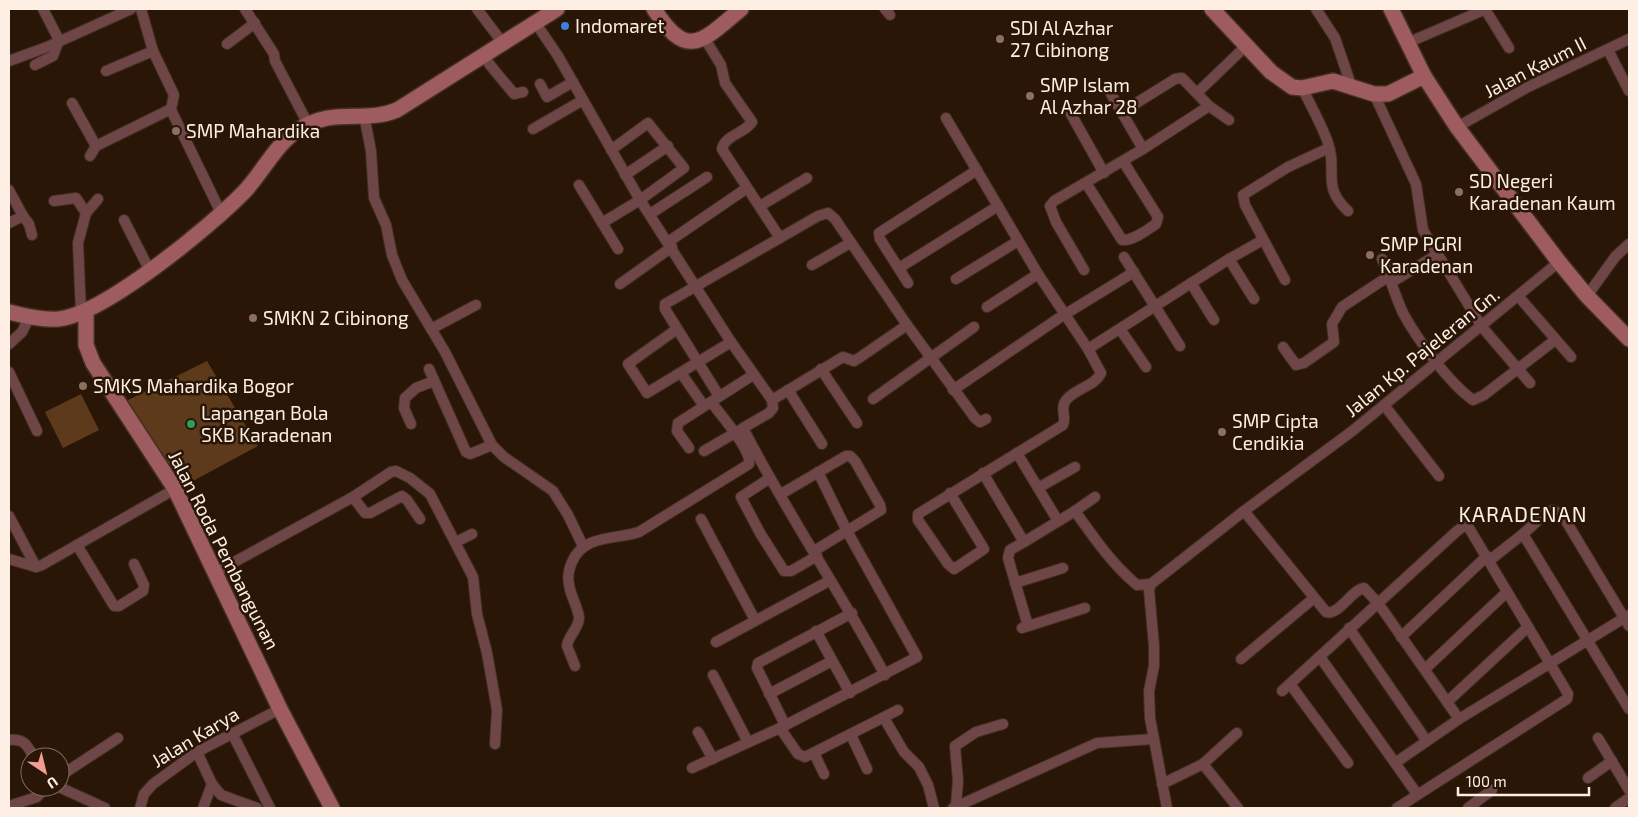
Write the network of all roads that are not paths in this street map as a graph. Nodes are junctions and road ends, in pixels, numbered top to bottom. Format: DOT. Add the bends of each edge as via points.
graph roads {
  1 [pos="43,9"];
  2 [pos="131,9"];
  3 [pos="141,9"];
  4 [pos="245,9"];
  5 [pos="477,9"];
  6 [pos="554,9"];
  7 [pos="654,9"];
  8 [pos="741,9"];
  9 [pos="1212,9"];
  10 [pos="1316,9"];
  11 [pos="1391,9"];
  12 [pos="1485,9"];
  13 [pos="255,22"];
  14 [pos="534,22"];
  15 [pos="705,39"];
  16 [pos="1629,39"];
  17 [pos="59,40"];
  18 [pos="502,42"];
  19 [pos="226,44"];
  20 [pos="1407,44"];
  21 [pos="1247,45"];
  22 [pos="1509,48"];
  23 [pos="1608,50"];
  24 [pos="153,52"];
  25 [pos="483,55"];
  26 [pos="9,61"];
  27 [pos="35,65"];
  28 [pos="106,71"];
  29 [pos="1424,76"];
  30 [pos="573,82"];
  31 [pos="540,84"];
  32 [pos="1351,85"];
  33 [pos="1302,88"];
  34 [pos="1629,91"];
  35 [pos="523,92"];
  36 [pos="1110,92"];
  37 [pos="1198,92"];
  38 [pos="1374,94"];
  39 [pos="583,100"];
  40 [pos="72,103"];
  41 [pos="1209,106"];
  42 [pos="171,109"];
  43 [pos="1122,112"];
  44 [pos="1071,114"];
  45 [pos="364,115"];
  46 [pos="946,118"];
  47 [pos="1228,120"];
  48 [pos="308,124"];
  49 [pos="1457,127"];
  50 [pos="534,130"];
  51 [pos="96,146"];
  52 [pos="668,146"];
  53 [pos="1330,148"];
  54 [pos="1143,149"];
  55 [pos="611,150"];
  56 [pos="90,156"];
  57 [pos="1123,160"];
  58 [pos="977,170"];
  59 [pos="1104,173"];
  60 [pos="625,175"];
  61 [pos="707,177"];
  62 [pos="807,178"];
  63 [pos="1086,183"];
  64 [pos="579,185"];
  65 [pos="747,188"];
  66 [pos="9,190"];
  67 [pos="98,199"];
  68 [pos="640,200"];
  69 [pos="54,201"];
  70 [pos="760,206"];
  71 [pos="998,206"];
  72 [pos="1348,211"];
  73 [pos="86,213"];
  74 [pos="221,213"];
  75 [pos="650,214"];
  76 [pos="22,216"];
  77 [pos="124,220"];
  78 [pos="9,223"];
  79 [pos="602,223"];
  80 [pos="32,235"];
  81 [pos="780,238"];
  82 [pos="1263,240"];
  83 [pos="1018,241"];
  84 [pos="850,243"];
  85 [pos="1629,244"];
  86 [pos="670,245"];
  87 [pos="618,249"];
  88 [pos="1438,254"];
  89 [pos="1124,257"];
  90 [pos="1229,259"];
  91 [pos="1382,259"];
  92 [pos="1559,262"];
  93 [pos="812,265"];
  94 [pos="899,268"];
  95 [pos="149,269"];
  96 [pos="1084,270"];
  97 [pos="1134,272"];
  98 [pos="1038,274"];
  99 [pos="956,279"];
  100 [pos="1391,279"];
  101 [pos="1285,280"];
  102 [pos="908,283"];
  103 [pos="1191,283"];
  104 [pos="620,284"];
  105 [pos="696,286"];
  106 [pos="1587,296"];
  107 [pos="1518,297"];
  108 [pos="1254,299"];
  109 [pos="476,305"];
  110 [pos="988,307"];
  111 [pos="1155,307"];
  112 [pos="9,312"];
  113 [pos="84,312"];
  114 [pos="1065,315"];
  115 [pos="30,316"];
  116 [pos="1214,320"];
  117 [pos="907,325"];
  118 [pos="1482,326"];
  119 [pos="974,327"];
  120 [pos="431,329"];
  121 [pos="677,329"];
  122 [pos="1120,329"];
  123 [pos="1629,339"];
  124 [pos="1555,340"];
  125 [pos="731,342"];
  126 [pos="9,344"];
  127 [pos="1180,346"];
  128 [pos="1284,347"];
  129 [pos="1088,349"];
  130 [pos="1571,357"];
  131 [pos="932,358"];
  132 [pos="698,362"];
  133 [pos="1436,362"];
  134 [pos="1146,367"];
  135 [pos="429,369"];
  136 [pos="821,369"];
  137 [pos="1517,369"];
  138 [pos="9,372"];
  139 [pos="681,373"];
  140 [pos="753,375"];
  141 [pos="434,380"];
  142 [pos="1530,383"];
  143 [pos="788,390"];
  144 [pos="953,390"];
  145 [pos="873,399"];
  146 [pos="772,400"];
  147 [pos="711,401"];
  148 [pos="1384,405"];
  149 [pos="986,419"];
  150 [pos="857,423"];
  151 [pos="411,424"];
  152 [pos="739,430"];
  153 [pos="37,432"];
  154 [pos="822,444"];
  155 [pos="492,445"];
  156 [pos="689,448"];
  157 [pos="704,451"];
  158 [pos="1017,453"];
  159 [pos="1075,467"];
  160 [pos="818,472"];
  161 [pos="983,474"];
  162 [pos="1439,476"];
  163 [pos="770,478"];
  164 [pos="1038,488"];
  165 [pos="175,490"];
  166 [pos="950,493"];
  167 [pos="781,494"];
  168 [pos="353,497"];
  169 [pos="1095,497"];
  170 [pos="1075,511"];
  171 [pos="1244,511"];
  172 [pos="9,516"];
  173 [pos="420,519"];
  174 [pos="701,519"];
  175 [pos="1058,521"];
  176 [pos="847,531"];
  177 [pos="472,534"];
  178 [pos="1523,534"];
  179 [pos="456,542"];
  180 [pos="1024,542"];
  181 [pos="77,545"];
  182 [pos="583,546"];
  183 [pos="815,554"];
  184 [pos="1489,558"];
  185 [pos="9,559"];
  186 [pos="134,564"];
  187 [pos="36,567"];
  188 [pos="1063,568"];
  189 [pos="216,572"];
  190 [pos="829,581"];
  191 [pos="1016,583"];
  192 [pos="1150,584"];
  193 [pos="1507,592"];
  194 [pos="1314,598"];
  195 [pos="1378,603"];
  196 [pos="1085,608"];
  197 [pos="852,613"];
  198 [pos="755,620"];
  199 [pos="1628,620"];
  200 [pos="1528,627"];
  201 [pos="1349,628"];
  202 [pos="816,631"];
  203 [pos="1401,637"];
  204 [pos="1588,641"];
  205 [pos="716,642"];
  206 [pos="1320,657"];
  207 [pos="1241,659"];
  208 [pos="832,661"];
  209 [pos="1550,662"];
  210 [pos="575,666"];
  211 [pos="1425,669"];
  212 [pos="713,675"];
  213 [pos="885,675"];
  214 [pos="850,693"];
  215 [pos="769,694"];
  216 [pos="1447,702"];
  217 [pos="280,709"];
  218 [pos="1629,709"];
  219 [pos="898,710"];
  220 [pos="884,718"];
  221 [pos="1459,719"];
  222 [pos="1003,724"];
  223 [pos="782,727"];
  224 [pos="232,732"];
  225 [pos="698,732"];
  226 [pos="1237,733"];
  227 [pos="851,735"];
  228 [pos="118,738"];
  229 [pos="1598,738"];
  230 [pos="1153,739"];
  231 [pos="9,740"];
  232 [pos="1426,740"];
  233 [pos="748,742"];
  234 [pos="495,744"];
  235 [pos="28,747"];
  236 [pos="197,752"];
  237 [pos="814,753"];
  238 [pos="713,759"];
  239 [pos="1612,762"];
  240 [pos="1348,763"];
  241 [pos="1395,763"];
  242 [pos="1203,764"];
  243 [pos="692,768"];
  244 [pos="70,769"];
  245 [pos="867,769"];
  246 [pos="824,774"];
  247 [pos="1588,778"];
  248 [pos="212,784"];
  249 [pos="1162,784"];
  250 [pos="1492,790"];
  251 [pos="1629,790"];
  252 [pos="70,792"];
  253 [pos="1417,794"];
  254 [pos="37,797"];
  255 [pos="1629,798"];
  256 [pos="9,806"];
  257 [pos="955,807"];
  258 [pos="105,808"];
  259 [pos="140,808"];
  260 [pos="203,808"];
  261 [pos="257,808"];
  262 [pos="270,808"];
  263 [pos="332,808"];
  264 [pos="934,808"];
  265 [pos="1167,808"];
  266 [pos="1238,808"];
  267 [pos="1397,808"];
  268 [pos="1468,808"];
  269 [pos="1615,808"];
  1 -- 17 [label="street"];
  2 -- 17 [label="street"];
  3 -- 24 [label="street"];
  4 -- 13 [label="street"];
  5 -- 18 [label="street"];
  6 -- 14 [label="street"];
  7 -- 15 [label="street" via="682,41"];
  8 -- 15 [label="street"];
  9 -- 21 [label="street"];
  10 -- 32 [label="street" via="1335,38"];
  11 -- 20 [label="street"];
  12 -- 20 [label="street"];
  12 -- 22 [label="street"];
  13 -- 19 [label="street"];
  13 -- 48 [label="street"];
  14 -- 18 [label="street"];
  14 -- 30 [label="street"];
  15 -- 65 [label="street" via="721,65 726,83 751,118 750,126 726,141 722,149"];
  16 -- 23 [label="street, Jalan Kaum II"];
  17 -- 26 [label="street"];
  17 -- 27 [label="street" via="53,56"];
  18 -- 25 [label="street"];
  20 -- 29 [label="street"];
  21 -- 33 [label="street" via="1285,84"];
  21 -- 37 [label="street"];
  23 -- 34 [label="street"];
  23 -- 49 [label="street, Jalan Kaum II" via="1528,87"];
  24 -- 28 [label="street"];
  24 -- 42 [label="street" via="174,95"];
  25 -- 35 [label="street" via="514,94"];
  25 -- 45 [label="street" via="397,110"];
  29 -- 38 [label="street" via="1394,93"];
  29 -- 49 [label="street"];
  30 -- 31 [label="street" via="548,97"];
  30 -- 39 [label="street"];
  32 -- 33 [label="street" via="1333,81"];
  32 -- 38 [label="street"];
  33 -- 53 [label="street"];
  36 -- 43 [label="street"];
  37 -- 41 [label="street"];
  37 -- 43 [label="street" via="1182,78 1176,79"];
  38 -- 88 [label="street" via="1416,184 1423,230"];
  39 -- 50 [label="street"];
  39 -- 55 [label="street"];
  40 -- 51 [label="street"];
  41 -- 47 [label="street"];
  41 -- 54 [label="street"];
  42 -- 51 [label="street"];
  42 -- 74 [label="street"];
  43 -- 54 [label="street"];
  44 -- 59 [label="street"];
  45 -- 48 [label="street" via="332,116"];
  45 -- 120 [label="street" via="371,151 374,198 389,234 396,267"];
  46 -- 58 [label="street"];
  48 -- 74 [label="street" via="286,139 252,184"];
  49 -- 92 [label="street"];
  51 -- 56 [label="street"];
  52 -- 55 [label="street" via="648,123"];
  52 -- 60 [label="street"];
  52 -- 68 [label="street" via="683,165 683,170"];
  53 -- 72 [label="street" via="1333,193"];
  53 -- 82 [label="street" via="1288,167 1243,196"];
  54 -- 57 [label="street"];
  55 -- 60 [label="street"];
  57 -- 59 [label="street"];
  57 -- 63 [label="street" via="1158,217 1156,224 1122,240"];
  58 -- 71 [label="street"];
  58 -- 94 [label="street" via="879,232 880,239"];
  59 -- 63 [label="street"];
  60 -- 68 [label="street"];
  61 -- 75 [label="street"];
  62 -- 70 [label="street"];
  63 -- 96 [label="street" via="1050,206"];
  64 -- 79 [label="street"];
  65 -- 70 [label="street"];
  65 -- 86 [label="street"];
  66 -- 76 [label="street"];
  67 -- 73 [label="street"];
  68 -- 75 [label="street"];
  68 -- 79 [label="street"];
  69 -- 73 [label="street" via="76,198"];
  70 -- 81 [label="street"];
  71 -- 83 [label="street"];
  71 -- 94 [label="street"];
  73 -- 113 [label="street" via="78,243"];
  74 -- 95 [label="street" via="187,243"];
  75 -- 86 [label="street"];
  76 -- 78 [label="street"];
  76 -- 80 [label="street" via="30,224"];
  77 -- 95 [label="street"];
  79 -- 87 [label="street"];
  81 -- 84 [label="street" via="828,213"];
  81 -- 105 [label="street"];
  82 -- 90 [label="street"];
  82 -- 101 [label="street"];
  83 -- 98 [label="street"];
  83 -- 99 [label="street"];
  84 -- 93 [label="street"];
  84 -- 117 [label="street"];
  85 -- 106 [label="street" via="1615,257"];
  86 -- 104 [label="street"];
  86 -- 105 [label="street"];
  88 -- 100 [label="street"];
  88 -- 118 [label="street"];
  89 -- 97 [label="street"];
  90 -- 103 [label="street"];
  90 -- 108 [label="street"];
  91 -- 100 [label="street"];
  92 -- 106 [label="street"];
  92 -- 107 [label="street, Jalan Kp. Pajeleran Gn."];
  94 -- 102 [label="street"];
  95 -- 113 [label="street"];
  97 -- 111 [label="street"];
  97 -- 114 [label="street"];
  98 -- 110 [label="street"];
  98 -- 114 [label="street"];
  100 -- 128 [label="street" via="1342,307 1332,324 1334,342 1304,363 1296,365"];
  100 -- 133 [label="street" via="1404,313"];
  103 -- 111 [label="street"];
  103 -- 116 [label="street"];
  105 -- 121 [label="street" via="664,307"];
  105 -- 125 [label="street"];
  106 -- 123 [label="street"];
  107 -- 118 [label="street, Jalan Kp. Pajeleran Gn."];
  107 -- 124 [label="street"];
  109 -- 120 [label="street"];
  111 -- 122 [label="street"];
  111 -- 127 [label="street"];
  112 -- 115 [label="street"];
  113 -- 115 [label="street" via="58,319"];
  113 -- 165 [label="street, Jalan Roda Pembangunan" via="86,345 93,363"];
  114 -- 129 [label="street"];
  114 -- 144 [label="street"];
  115 -- 126 [label="street" via="22,332"];
  117 -- 131 [label="street"];
  117 -- 136 [label="street" via="854,361 843,357"];
  118 -- 133 [label="street, Jalan Kp. Pajeleran Gn."];
  118 -- 137 [label="street"];
  119 -- 131 [label="street"];
  120 -- 155 [label="street"];
  121 -- 132 [label="street"];
  121 -- 139 [label="street" via="628,364 647,393"];
  122 -- 129 [label="street"];
  122 -- 134 [label="street"];
  124 -- 130 [label="street"];
  124 -- 137 [label="street"];
  125 -- 132 [label="street"];
  125 -- 140 [label="street"];
  129 -- 158 [label="street" via="1101,370 1100,376 1065,401 1063,425"];
  131 -- 144 [label="street"];
  131 -- 145 [label="street"];
  132 -- 139 [label="street"];
  132 -- 147 [label="street"];
  133 -- 137 [label="street" via="1473,400"];
  133 -- 148 [label="street, Jalan Kp. Pajeleran Gn."];
  135 -- 141 [label="street"];
  136 -- 143 [label="street"];
  136 -- 150 [label="street"];
  137 -- 142 [label="street"];
  138 -- 153 [label="street"];
  139 -- 147 [label="street"];
  140 -- 146 [label="street"];
  140 -- 147 [label="street"];
  141 -- 151 [label="street" via="416,388 405,398 404,408"];
  141 -- 155 [label="street" via="466,452 470,454"];
  143 -- 146 [label="street"];
  143 -- 154 [label="street"];
  144 -- 149 [label="street" via="978,421"];
  146 -- 152 [label="street" via="773,408 769,413"];
  147 -- 152 [label="street"];
  147 -- 156 [label="street" via="676,426"];
  148 -- 162 [label="street"];
  148 -- 171 [label="street, Jalan Kp. Pajeleran Gn."];
  152 -- 157 [label="street"];
  152 -- 163 [label="street"];
  152 -- 182 [label="street" via="750,458 748,466 639,532 620,538 600,539"];
  155 -- 182 [label="street" via="504,458 554,492"];
  158 -- 161 [label="street"];
  158 -- 164 [label="street"];
  159 -- 164 [label="street"];
  160 -- 167 [label="street"];
  160 -- 176 [label="street"];
  160 -- 176 [label="street" via="850,456 880,505 878,512"];
  161 -- 166 [label="street"];
  161 -- 180 [label="street"];
  163 -- 167 [label="street"];
  163 -- 183 [label="street" via="743,494 742,501 748,513 784,571 791,571"];
  164 -- 175 [label="street"];
  165 -- 181 [label="street"];
  165 -- 189 [label="street, Jalan Roda Pembangunan"];
  166 -- 166 [label="street" via="984,549 954,569 917,518 918,514"];
  167 -- 183 [label="street"];
  168 -- 173 [label="street" via="365,513 370,513 402,496"];
  168 -- 179 [label="street" via="396,471 430,494"];
  168 -- 189 [label="street"];
  169 -- 170 [label="street"];
  170 -- 175 [label="street"];
  170 -- 192 [label="street" via="1106,555 1126,576 1137,585"];
  171 -- 192 [label="street, Jalan Kp. Pajeleran Gn."];
  171 -- 194 [label="street"];
  172 -- 187 [label="street"];
  174 -- 198 [label="street"];
  175 -- 180 [label="street"];
  176 -- 183 [label="street"];
  176 -- 213 [label="street" via="917,654 916,659"];
  177 -- 179 [label="street"];
  178 -- 184 [label="street"];
  178 -- 199 [label="street" via="1544,515 1558,511"];
  178 -- 204 [label="street"];
  179 -- 234 [label="street" via="476,587 477,614 497,710"];
  180 -- 191 [label="street" via="1008,554"];
  181 -- 186 [label="street" via="114,606 143,591 144,585"];
  181 -- 187 [label="street"];
  182 -- 210 [label="street" via="577,552 568,576 579,618 567,646"];
  183 -- 190 [label="street"];
  184 -- 193 [label="street"];
  184 -- 195 [label="street" via="1464,526"];
  184 -- 203 [label="street"];
  185 -- 187 [label="street"];
  188 -- 191 [label="street"];
  189 -- 217 [label="street, Jalan Roda Pembangunan"];
  190 -- 197 [label="street"];
  190 -- 198 [label="street"];
  191 -- 196 [label="street" via="1025,627"];
  192 -- 230 [label="street" via="1154,666 1149,704"];
  193 -- 200 [label="street"];
  193 -- 211 [label="street"];
  194 -- 195 [label="street" via="1330,613 1362,587"];
  194 -- 207 [label="street"];
  195 -- 201 [label="street"];
  195 -- 203 [label="street"];
  197 -- 202 [label="street"];
  197 -- 213 [label="street"];
  198 -- 205 [label="street"];
  199 -- 204 [label="street"];
  200 -- 209 [label="street"];
  200 -- 216 [label="street"];
  201 -- 206 [label="street"];
  201 -- 232 [label="street"];
  202 -- 208 [label="street"];
  202 -- 215 [label="street" via="758,662"];
  203 -- 211 [label="street"];
  204 -- 209 [label="street"];
  204 -- 218 [label="street"];
  206 -- 240 [label="street" via="1286,688"];
  206 -- 241 [label="street"];
  208 -- 214 [label="street"];
  208 -- 215 [label="street"];
  209 -- 221 [label="street"];
  209 -- 253 [label="street" via="1568,694 1567,699"];
  211 -- 216 [label="street"];
  212 -- 233 [label="street"];
  213 -- 214 [label="street"];
  214 -- 223 [label="street"];
  215 -- 223 [label="street"];
  216 -- 221 [label="street"];
  217 -- 224 [label="street, Jalan Karya"];
  217 -- 263 [label="street, Jalan Roda Pembangunan"];
  219 -- 220 [label="street"];
  220 -- 227 [label="street"];
  220 -- 264 [label="street" via="904,752 919,767"];
  221 -- 232 [label="street"];
  222 -- 257 [label="street" via="976,732 955,746 958,781"];
  223 -- 233 [label="street"];
  223 -- 237 [label="street" via="800,756"];
  224 -- 236 [label="street, Jalan Karya"];
  224 -- 262 [label="street"];
  225 -- 238 [label="street"];
  226 -- 242 [label="street"];
  227 -- 237 [label="street"];
  227 -- 245 [label="street"];
  228 -- 244 [label="street"];
  229 -- 239 [label="street"];
  230 -- 249 [label="street"];
  230 -- 257 [label="street" via="1098,743"];
  231 -- 235 [label="street" via="20,739"];
  232 -- 241 [label="street"];
  233 -- 238 [label="street"];
  236 -- 248 [label="street"];
  236 -- 259 [label="street, Jalan Karya" via="152,784 144,794"];
  237 -- 246 [label="street"];
  238 -- 243 [label="street"];
  239 -- 247 [label="street"];
  239 -- 251 [label="street"];
  241 -- 253 [label="street"];
  242 -- 249 [label="street"];
  242 -- 266 [label="street"];
  248 -- 260 [label="street"];
  248 -- 261 [label="street" via="225,798"];
  249 -- 265 [label="street"];
  250 -- 268 [label="street"];
  252 -- 258 [label="street"];
  253 -- 267 [label="street"];
  254 -- 256 [label="street"];
  255 -- 269 [label="street"];
}
